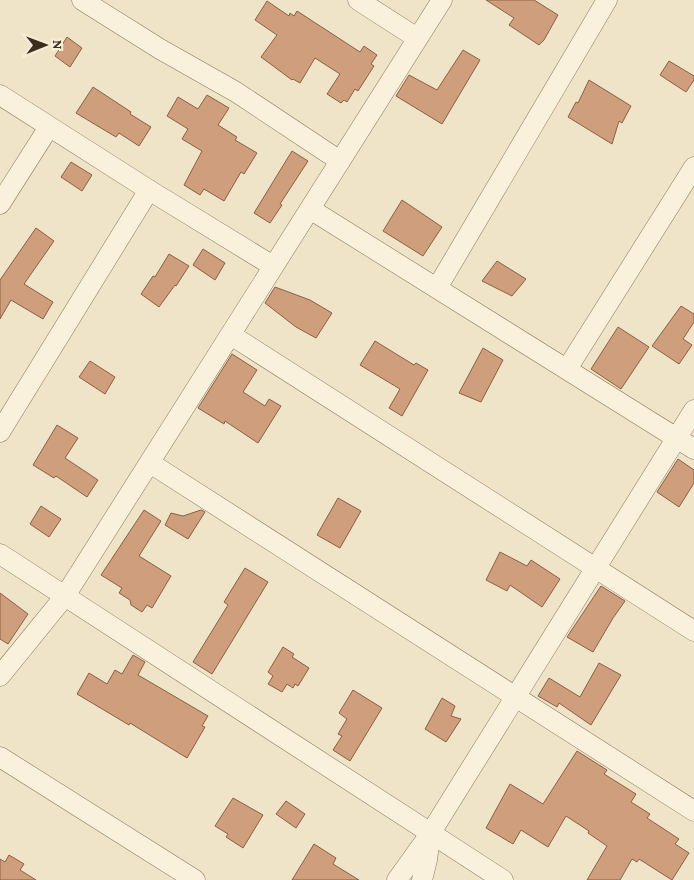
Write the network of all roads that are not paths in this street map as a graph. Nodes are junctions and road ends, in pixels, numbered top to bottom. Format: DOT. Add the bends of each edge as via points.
graph roads {
  1 [pos="82,0"];
  2 [pos="358,0"];
  3 [pos="442,0"];
  4 [pos="607,0"];
  5 [pos="418,38"];
  6 [pos="0,95"];
  7 [pos="49,127"];
  8 [pos="340,160"];
  9 [pos="694,167"];
  10 [pos="149,190"];
  11 [pos="0,204"];
  12 [pos="310,209"];
  13 [pos="273,266"];
  14 [pos="437,288"];
  15 [pos="231,335"];
  16 [pos="566,369"];
  17 [pos="694,410"];
  18 [pos="0,432"];
  19 [pos="676,438"];
  20 [pos="694,449"];
  21 [pos="150,463"];
  22 [pos="0,554"];
  23 [pos="596,568"];
  24 [pos="65,596"];
  25 [pos="694,631"];
  26 [pos="0,676"];
  27 [pos="516,697"];
  28 [pos="0,757"];
  29 [pos="694,811"];
  30 [pos="430,834"];
  31 [pos="195,880"];
  32 [pos="397,880"];
  33 [pos="422,880"];
  34 [pos="503,880"];
  1 -- 8 [label="street" via="236,92"];
  2 -- 5 [label="street"];
  3 -- 5 [label="street"];
  4 -- 14 [label="street"];
  5 -- 8 [label="street"];
  6 -- 7 [label="street"];
  7 -- 10 [label="street"];
  7 -- 11 [label="street"];
  8 -- 12 [label="street"];
  9 -- 16 [label="street"];
  10 -- 13 [label="street"];
  10 -- 18 [label="street"];
  12 -- 13 [label="street"];
  12 -- 14 [label="street"];
  13 -- 15 [label="street"];
  14 -- 16 [label="street"];
  15 -- 21 [label="street"];
  15 -- 23 [label="street"];
  16 -- 19 [label="street"];
  17 -- 19 [label="street"];
  19 -- 20 [label="street"];
  19 -- 23 [label="street"];
  21 -- 24 [label="street"];
  21 -- 27 [label="street"];
  22 -- 24 [label="street"];
  23 -- 25 [label="street"];
  23 -- 27 [label="street"];
  24 -- 26 [label="street"];
  24 -- 30 [label="street"];
  27 -- 29 [label="street"];
  27 -- 30 [label="street"];
  28 -- 31 [label="street"];
  30 -- 32 [label="street"];
  30 -- 33 [label="street"];
  30 -- 34 [label="street"];
}
